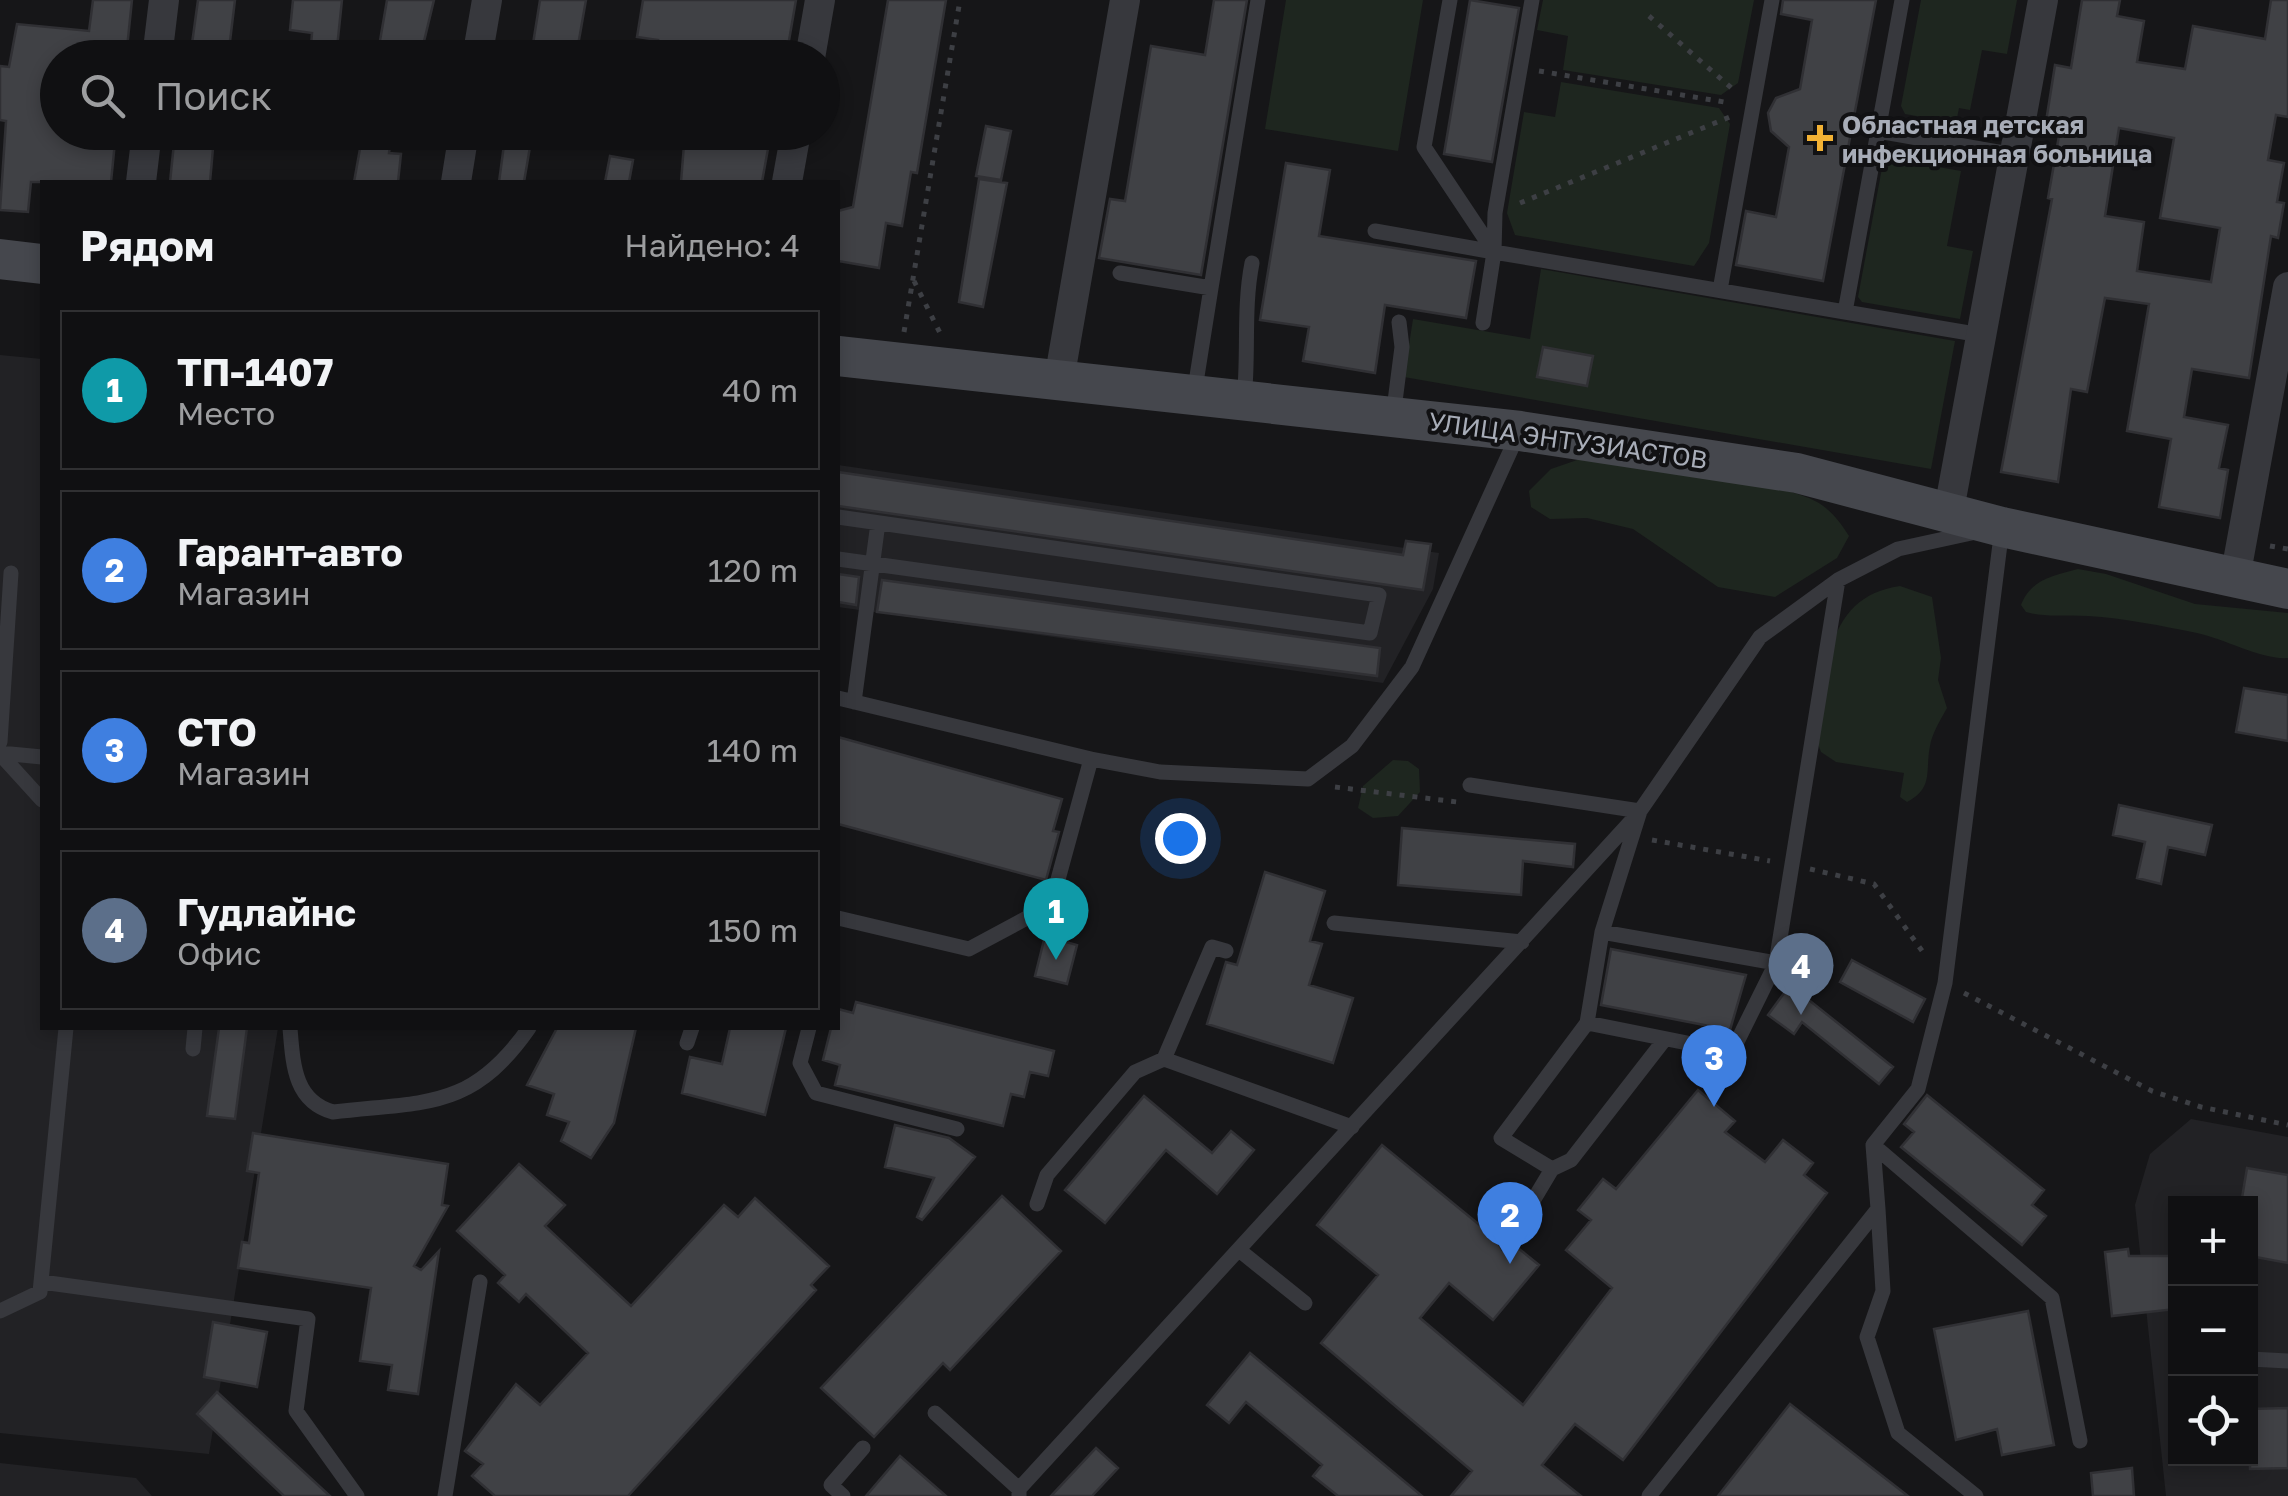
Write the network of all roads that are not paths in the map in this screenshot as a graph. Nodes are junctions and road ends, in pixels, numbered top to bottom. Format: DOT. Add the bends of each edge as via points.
graph roads {
  1 [pos="164,0"];
  2 [pos="487,0"];
  3 [pos="820,0"];
  4 [pos="1126,0"];
  5 [pos="1258,0"];
  6 [pos="1450,0"];
  7 [pos="1532,0"];
  8 [pos="1772,0"];
  9 [pos="1902,0"];
  10 [pos="2044,0"];
  11 [pos="159,40"];
  12 [pos="480,40"];
  13 [pos="813,40"];
  14 [pos="1878,131"];
  15 [pos="144,150"];
  16 [pos="461,150"];
  17 [pos="793,150"];
  18 [pos="2014,155"];
  19 [pos="140,180"];
  20 [pos="456,180"];
  21 [pos="787,180"];
  22 [pos="1375,231"];
  23 [pos="1494,252"];
  24 [pos="0,259"];
  25 [pos="1252,263"];
  26 [pos="40,264"];
  27 [pos="1120,273"];
  28 [pos="2288,287"];
  29 [pos="1211,288"];
  30 [pos="1720,290"];
  31 [pos="1845,312"];
  32 [pos="1399,322"];
  33 [pos="1483,323"];
  34 [pos="1981,335"];
  35 [pos="840,356"];
  36 [pos="1059,380"];
  37 [pos="1194,395"];
  38 [pos="1244,400"];
  39 [pos="1393,417"];
  40 [pos="1520,431"];
  41 [pos="1949,510"];
  42 [pos="840,517"];
  43 [pos="878,523"];
  44 [pos="2002,527"];
  45 [pos="840,558"];
  46 [pos="872,564"];
  47 [pos="11,572"];
  48 [pos="2235,578"];
  49 [pos="1838,580"];
  50 [pos="2288,589"];
  51 [pos="5,600"];
  52 [pos="2,696"];
  53 [pos="846,700"];
  54 [pos="0,742"];
  55 [pos="0,753"];
  56 [pos="40,757"];
  57 [pos="1091,759"];
  58 [pos="1470,785"];
  59 [pos="40,798"];
  60 [pos="1640,811"];
  61 [pos="840,918"];
  62 [pos="1334,923"];
  63 [pos="1602,932"];
  64 [pos="1522,942"];
  65 [pos="1226,950"];
  66 [pos="1776,963"];
  67 [pos="1587,1023"];
  68 [pos="66,1030"];
  69 [pos="195,1030"];
  70 [pos="290,1030"];
  71 [pos="526,1030"];
  72 [pos="808,1030"];
  73 [pos="1666,1039"];
  74 [pos="193,1049"];
  75 [pos="1164,1058"];
  76 [pos="1352,1127"];
  77 [pos="957,1129"];
  78 [pos="1873,1145"];
  79 [pos="1552,1169"];
  80 [pos="1038,1204"];
  81 [pos="1878,1209"];
  82 [pos="1509,1240"];
  83 [pos="1239,1250"];
  84 [pos="42,1282"];
  85 [pos="480,1282"];
  86 [pos="1306,1303"];
  87 [pos="0,1310"];
  88 [pos="2258,1359"];
  89 [pos="2288,1361"];
  90 [pos="935,1413"];
  91 [pos="2080,1441"];
  92 [pos="863,1448"];
  93 [pos="1019,1492"];
  94 [pos="357,1496"];
  95 [pos="444,1496"];
  96 [pos="844,1496"];
  97 [pos="1648,1496"];
  98 [pos="1976,1496"];
  1 -- 11 [label="street"];
  2 -- 12 [label="street"];
  3 -- 13 [label="street"];
  4 -- 36 [label="street"];
  5 -- 29 [label="lane"];
  6 -- 23 [label="lane" via="1424,147"];
  7 -- 23 [label="lane"];
  8 -- 30 [label="lane"];
  9 -- 14 [label="lane"];
  10 -- 18 [label="street"];
  14 -- 18 [label="lane"];
  14 -- 31 [label="lane"];
  15 -- 19 [label="street"];
  16 -- 20 [label="street"];
  17 -- 21 [label="street"];
  18 -- 34 [label="street"];
  22 -- 23 [label="lane"];
  23 -- 30 [label="lane"];
  23 -- 33 [label="lane"];
  24 -- 26 [label="street"];
  25 -- 38 [label="lane"];
  27 -- 29 [label="lane"];
  28 -- 48 [label="street"];
  29 -- 37 [label="lane"];
  30 -- 31 [label="lane"];
  31 -- 34 [label="lane"];
  32 -- 39 [label="lane"];
  34 -- 41 [label="street"];
  35 -- 36 [label="street, УЛИЦА ЭНТУЗИАСТОВ"];
  36 -- 37 [label="street, УЛИЦА ЭНТУЗИАСТОВ"];
  37 -- 38 [label="street, УЛИЦА ЭНТУЗИАСТОВ"];
  38 -- 39 [label="street, УЛИЦА ЭНТУЗИАСТОВ"];
  39 -- 40 [label="street, УЛИЦА ЭНТУЗИАСТОВ"];
  40 -- 41 [label="street, УЛИЦА ЭНТУЗИАСТОВ" via="1797,473"];
  40 -- 57 [label="lane" via="1412,667 1352,746 1308,779 1160,772"];
  41 -- 44 [label="street, УЛИЦА ЭНТУЗИАСТОВ"];
  42 -- 43 [label="lane"];
  43 -- 46 [label="lane"];
  43 -- 46 [label="lane" via="1380,596 1370,633"];
  44 -- 48 [label="street, УЛИЦА ЭНТУЗИАСТОВ"];
  44 -- 49 [label="lane" via="1898,549"];
  44 -- 78 [label="lane" via="1945,983 1918,1089"];
  45 -- 46 [label="lane"];
  46 -- 53 [label="lane"];
  47 -- 51 [label="lane"];
  48 -- 50 [label="street, УЛИЦА ЭНТУЗИАСТОВ"];
  49 -- 60 [label="lane" via="1760,637"];
  49 -- 66 [label="lane" via="1803,848"];
  51 -- 52 [label="lane"];
  52 -- 54 [label="lane"];
  53 -- 57 [label="lane"];
  55 -- 56 [label="lane"];
  55 -- 59 [label="lane"];
  57 -- 61 [label="lane" via="1052,905 968,949"];
  58 -- 60 [label="lane"];
  60 -- 63 [label="lane"];
  60 -- 64 [label="lane"];
  62 -- 64 [label="lane"];
  63 -- 66 [label="lane"];
  63 -- 67 [label="lane"];
  64 -- 76 [label="lane"];
  65 -- 75 [label="lane" via="1212,946"];
  66 -- 73 [label="lane" via="1732,1052"];
  67 -- 73 [label="lane"];
  67 -- 79 [label="lane" via="1501,1138"];
  68 -- 84 [label="lane"];
  69 -- 74 [label="lane"];
  70 -- 71 [label="lane" via="301,1090 314,1107 333,1112 454,1098 483,1080"];
  72 -- 77 [label="lane" via="800,1064 816,1093"];
  73 -- 79 [label="lane" via="1571,1160"];
  75 -- 76 [label="lane"];
  75 -- 80 [label="lane" via="1134,1072 1046,1175"];
  76 -- 83 [label="lane"];
  78 -- 81 [label="lane"];
  78 -- 91 [label="lane" via="2052,1298"];
  79 -- 82 [label="lane"];
  81 -- 97 [label="lane"];
  81 -- 98 [label="lane" via="1883,1291 1867,1337 1898,1433"];
  83 -- 86 [label="lane"];
  83 -- 93 [label="lane"];
  84 -- 87 [label="lane" via="40,1292"];
  84 -- 94 [label="lane" via="308,1319 296,1411"];
  85 -- 95 [label="lane"];
  88 -- 89 [label="lane"];
  90 -- 93 [label="lane"];
  92 -- 96 [label="lane" via="831,1486"];
}
